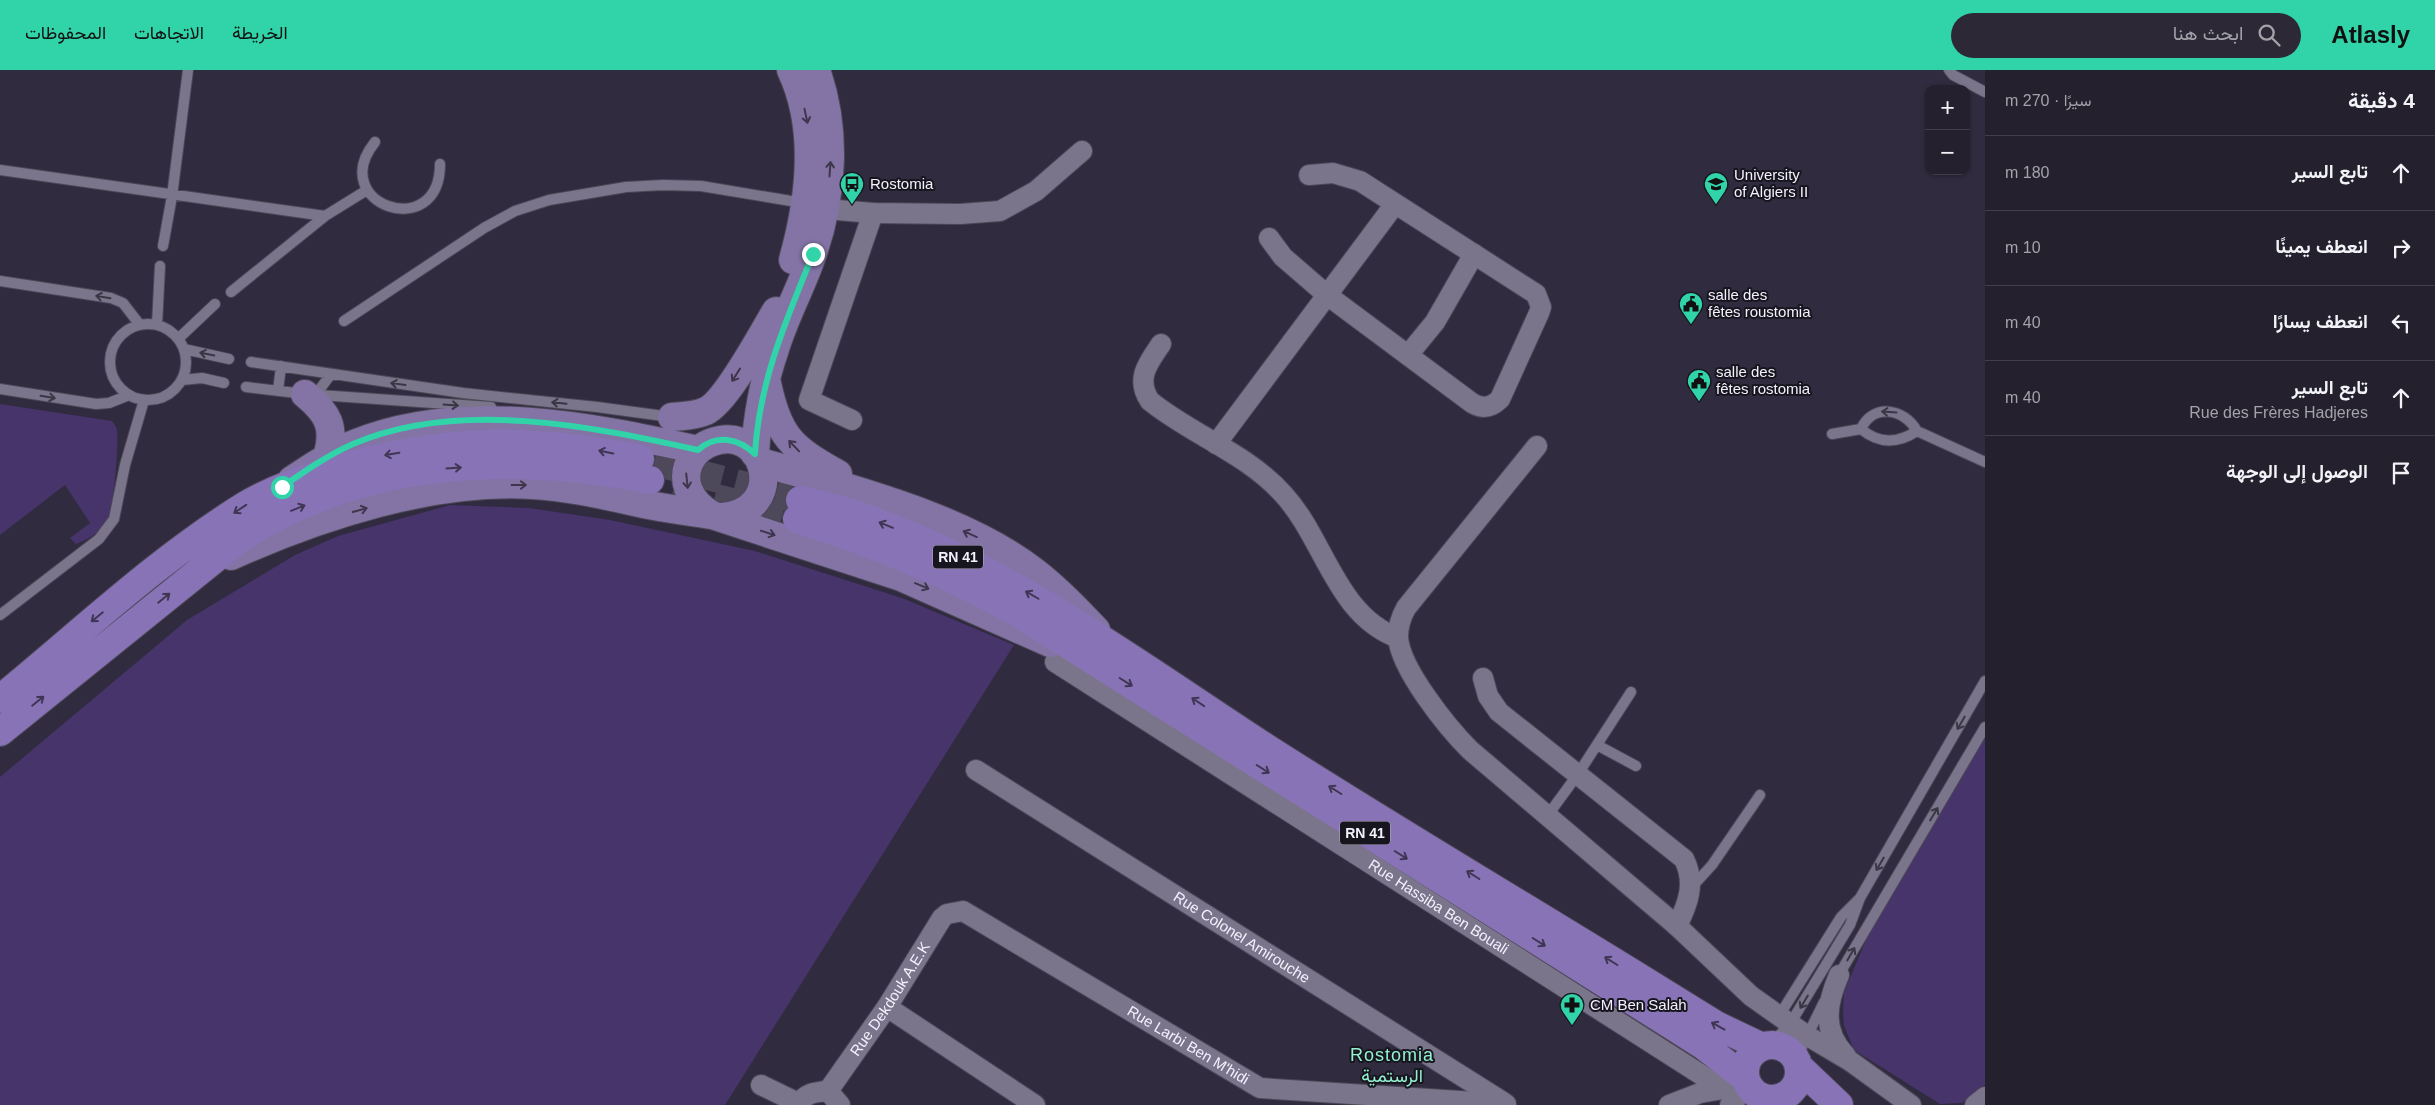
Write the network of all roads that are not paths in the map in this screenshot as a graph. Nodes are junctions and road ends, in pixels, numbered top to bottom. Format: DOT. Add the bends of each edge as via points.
graph roads {
  1 [pos="188,70"];
  2 [pos="791,70"];
  3 [pos="816,70"];
  4 [pos="1949,70"];
  5 [pos="1985,92"];
  6 [pos="375,142"];
  7 [pos="1082,151"];
  8 [pos="440,164"];
  9 [pos="0,170"];
  10 [pos="1309,174"];
  11 [pos="367,190"];
  12 [pos="172,196"];
  13 [pos="1396,204"];
  14 [pos="815,206"];
  15 [pos="873,213"];
  16 [pos="325,216"];
  17 [pos="1269,238"];
  18 [pos="163,246"];
  19 [pos="1474,254"];
  20 [pos="160,266"];
  21 [pos="0,281"];
  22 [pos="232,292"];
  23 [pos="1327,295"];
  24 [pos="215,304"];
  25 [pos="781,304"];
  26 [pos="344,321"];
  27 [pos="157,324"];
  28 [pos="140,325"];
  29 [pos="179,338"];
  30 [pos="1161,344"];
  31 [pos="184,349"];
  32 [pos="1408,355"];
  33 [pos="229,359"];
  34 [pos="251,362"];
  35 [pos="282,366"];
  36 [pos="331,374"];
  37 [pos="766,379"];
  38 [pos="182,380"];
  39 [pos="224,383"];
  40 [pos="246,387"];
  41 [pos="0,389"];
  42 [pos="278,390"];
  43 [pos="129,395"];
  44 [pos="313,397"];
  45 [pos="144,400"];
  46 [pos="672,417"];
  47 [pos="598,418"];
  48 [pos="852,420"];
  49 [pos="632,425"];
  50 [pos="1861,429"];
  51 [pos="1917,431"];
  52 [pos="1832,434"];
  53 [pos="710,438"];
  54 [pos="1216,444"];
  55 [pos="1537,446"];
  56 [pos="326,457"];
  57 [pos="758,458"];
  58 [pos="1985,462"];
  59 [pos="282,487"];
  60 [pos="881,498"];
  61 [pos="798,510"];
  62 [pos="717,516"];
  63 [pos="200,569"];
  64 [pos="0,615"];
  65 [pos="1398,638"];
  66 [pos="1094,647"];
  67 [pos="1055,662"];
  68 [pos="1483,678"];
  69 [pos="1985,681"];
  70 [pos="1631,692"];
  71 [pos="0,699"];
  72 [pos="1985,727"];
  73 [pos="0,732"];
  74 [pos="1597,744"];
  75 [pos="1636,766"];
  76 [pos="976,770"];
  77 [pos="1578,774"];
  78 [pos="1760,795"];
  79 [pos="1548,815"];
  80 [pos="1691,889"];
  81 [pos="955,911"];
  82 [pos="1676,926"];
  83 [pos="1839,975"];
  84 [pos="1649,997"];
  85 [pos="887,1008"];
  86 [pos="1794,1040"];
  87 [pos="1766,1046"];
  88 [pos="1850,1062"];
  89 [pos="761,1085"];
  90 [pos="1738,1089"];
  91 [pos="1985,1097"];
  92 [pos="834,1098"];
  93 [pos="1779,1102"];
  94 [pos="798,1104"];
  95 [pos="1677,1104"];
  96 [pos="1035,1105"];
  97 [pos="1506,1105"];
  98 [pos="1839,1105"];
  99 [pos="1911,1105"];
  100 [pos="1975,1105"];
  1 -- 12 [label="lane"];
  2 -- 14 [label="main road, one-way" via="802,97 808,128 808,178"];
  14 -- 3 [label="main road, one-way" via="830,161 827,108"];
  4 -- 5 [label="lane"];
  6 -- 11 [label="lane" via="366,152 362,164 362,178"];
  7 -- 15 [label="street" via="1036,190 1000,211"];
  8 -- 11 [label="lane" via="435,190 426,201 414,207 401,210 388,207"];
  9 -- 12 [label="lane"];
  10 -- 13 [label="street" via="1347,176"];
  11 -- 16 [label="lane"];
  12 -- 16 [label="lane"];
  12 -- 18 [label="lane"];
  13 -- 19 [label="street"];
  13 -- 23 [label="street"];
  14 -- 15 [label="street"];
  14 -- 25 [label="main road" via="796,249"];
  14 -- 26 [label="lane" via="701,186 663,185 626,187 549,200 516,210 484,228"];
  14 -- 37 [label="main road" via="813,254"];
  15 -- 48 [label="street" via="809,400"];
  16 -- 22 [label="lane"];
  17 -- 23 [label="street" via="1283,257"];
  19 -- 32 [label="street" via="1435,322"];
  19 -- 32 [label="street" via="1530,290 1539,300 1539,314 1500,399 1490,406 1477,406"];
  20 -- 27 [label="lane"];
  28 -- 21 [label="lane, one-way" via="123,303 111,298"];
  23 -- 32 [label="street"];
  23 -- 54 [label="street"];
  24 -- 29 [label="lane"];
  25 -- 46 [label="main road, one-way" via="726,392 712,407 694,415"];
  25 -- 53 [label="main road" via="751,393"];
  27 -- 28 [label="lane"];
  27 -- 29 [label="lane"];
  28 -- 43 [label="lane" via="123,334 112,349 112,375"];
  29 -- 31 [label="lane"];
  30 -- 54 [label="street" via="1144,369 1145,394 1157,406"];
  33 -- 31 [label="lane, one-way"];
  31 -- 38 [label="lane" via="186,369"];
  34 -- 35 [label="lane"];
  35 -- 36 [label="lane"];
  35 -- 42 [label="lane"];
  36 -- 44 [label="lane"];
  46 -- 36 [label="lane, one-way"];
  37 -- 57 [label="main road" via="758,416"];
  60 -- 37 [label="main road, one-way" via="814,461 789,441 776,418"];
  38 -- 39 [label="lane" via="202,378"];
  38 -- 45 [label="lane" via="167,396"];
  40 -- 42 [label="lane"];
  41 -- 43 [label="lane, one-way" via="96,404"];
  42 -- 44 [label="lane"];
  43 -- 45 [label="lane"];
  44 -- 47 [label="lane, one-way" via="503,408"];
  44 -- 56 [label="main road" via="330,426 330,447"];
  45 -- 64 [label="lane" via="124,465 114,519 99,539"];
  46 -- 53 [label="lane"];
  49 -- 53 [label="lane"];
  50 -- 51 [label="lane" via="1880,441 1896,440"];
  51 -- 50 [label="lane, one-way" via="1911,421 1892,411 1882,411 1865,420"];
  50 -- 52 [label="lane"];
  51 -- 58 [label="lane"];
  53 -- 56 [label="main road" via="477,421 440,422 388,432"];
  53 -- 57 [label="main road" via="747,446"];
  53 -- 62 [label="main road, one-way" via="690,461 687,486 700,508"];
  54 -- 65 [label="street" via="1263,475 1285,495 1358,612 1379,630"];
  55 -- 65 [label="street" via="1406,608 1401,617"];
  56 -- 59 [label="main road"];
  57 -- 60 [label="main road"];
  57 -- 62 [label="main road" via="763,485 757,501 744,512"];
  63 -- 59 [label="highway, one-way" via="251,531 284,514 354,486 390,477 431,469 504,464 652,471 555,444 500,442 460,444 388,455"];
  59 -- 71 [label="highway, one-way" via="247,504 174,554"];
  66 -- 60 [label="main road, one-way" via="1064,597 1034,571 985,541"];
  61 -- 66 [label="highway, RN 41" via="956,580 1022,615"];
  63 -- 62 [label="main road, one-way" via="283,532 414,495 466,485 558,488"];
  62 -- 66 [label="main road, one-way" via="902,577 1026,633"];
  73 -- 63 [label="highway, one-way"];
  65 -- 79 [label="street" via="1416,681 1442,720 1470,750"];
  66 -- 84 [label="highway, RN 41"];
  67 -- 90 [label="street, Rue Hassiba Ben Bouali"];
  68 -- 77 [label="street" via="1488,696 1499,712"];
  69 -- 86 [label="lane, one-way" via="1860,898"];
  70 -- 74 [label="lane"];
  83 -- 72 [label="lane, one-way"];
  74 -- 75 [label="lane"];
  74 -- 77 [label="lane"];
  76 -- 97 [label="street, Rue Colonel Amirouche"];
  77 -- 79 [label="lane"];
  77 -- 80 [label="street" via="1684,859"];
  78 -- 80 [label="lane" via="1712,865"];
  79 -- 82 [label="street"];
  80 -- 82 [label="street" via="1686,909"];
  81 -- 85 [label="street, Rue Dekdouk A.E.K" via="942,918"];
  81 -- 97 [label="street, Rue Larbi Ben M'hidi" via="970,913 1260,1088"];
  82 -- 86 [label="street"];
  83 -- 86 [label="lane"];
  83 -- 88 [label="street" via="1827,1015 1834,1040"];
  87 -- 84 [label="highway, one-way"];
  84 -- 90 [label="highway" via="1704,1046"];
  85 -- 92 [label="street, Rue Dekdouk A.E.K"];
  85 -- 96 [label="street"];
  86 -- 87 [label="highway" via="1785,1048"];
  86 -- 88 [label="street"];
  86 -- 93 [label="highway" via="1800,1074 1794,1089"];
  86 -- 98 [label="highway"];
  87 -- 90 [label="highway" via="1756,1050 1746,1063"];
  88 -- 99 [label="street"];
  89 -- 94 [label="street"];
  90 -- 93 [label="highway"];
  90 -- 95 [label="street"];
  91 -- 100 [label="street"];
  92 -- 94 [label="street" via="812,1092"];
}
